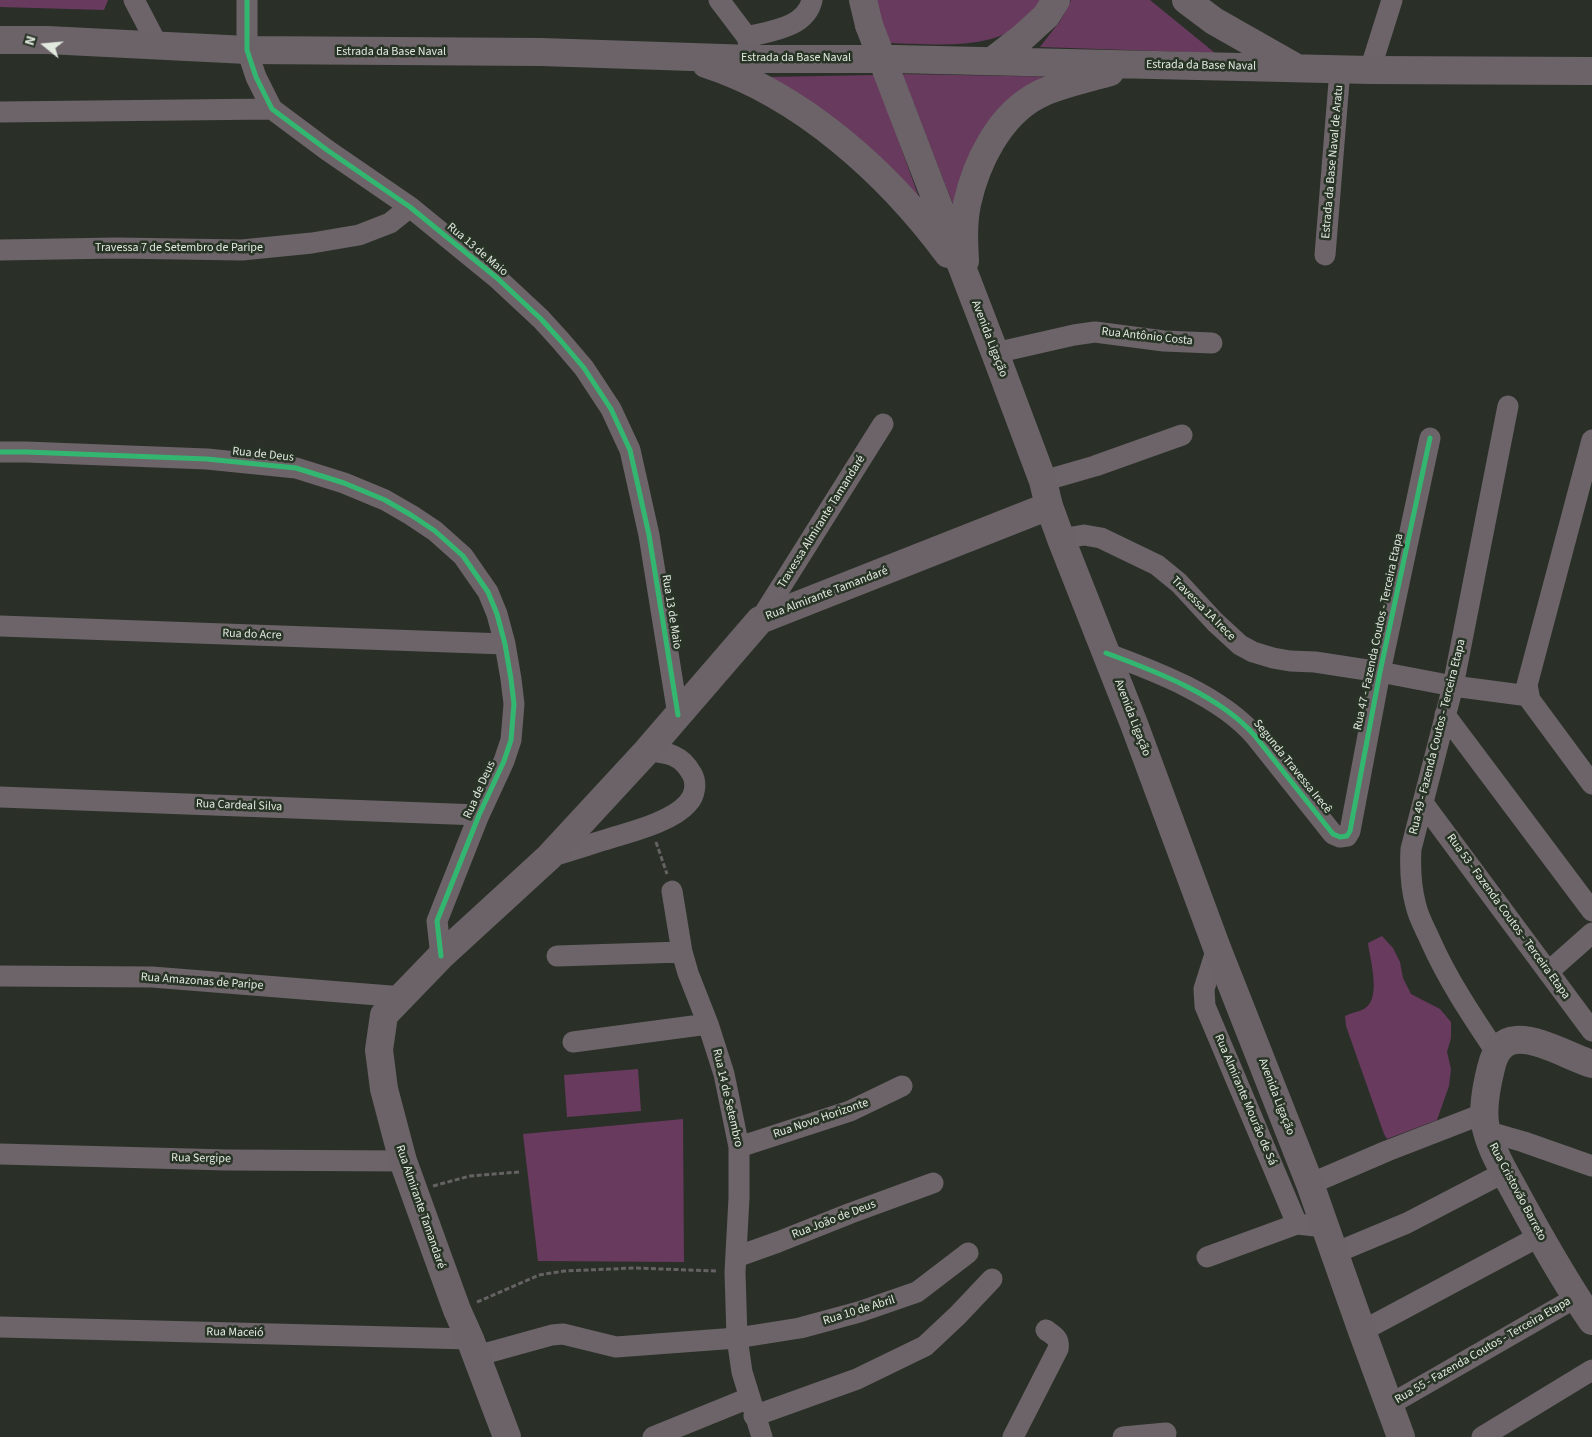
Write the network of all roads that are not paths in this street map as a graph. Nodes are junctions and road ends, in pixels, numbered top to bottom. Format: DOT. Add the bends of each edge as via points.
graph roads {
  1 [pos="134,0"];
  2 [pos="247,0"];
  3 [pos="719,0"];
  4 [pos="812,0"];
  5 [pos="1056,0"];
  6 [pos="1186,0"];
  7 [pos="1392,0"];
  8 [pos="866,12"];
  9 [pos="0,40"];
  10 [pos="158,46"];
  11 [pos="247,50"];
  12 [pos="756,51"];
  13 [pos="682,56"];
  14 [pos="992,61"];
  15 [pos="1145,65"];
  16 [pos="1297,68"];
  17 [pos="1340,68"];
  18 [pos="1370,70"];
  19 [pos="1592,71"];
  20 [pos="764,88"];
  21 [pos="272,109"];
  22 [pos="0,112"];
  23 [pos="410,207"];
  24 [pos="0,250"];
  25 [pos="1325,255"];
  26 [pos="966,277"];
  27 [pos="1212,344"];
  28 [pos="995,353"];
  29 [pos="1508,406"];
  30 [pos="884,424"];
  31 [pos="1182,435"];
  32 [pos="1430,438"];
  33 [pos="1592,440"];
  34 [pos="0,452"];
  35 [pos="1046,494"];
  36 [pos="1061,539"];
  37 [pos="760,620"];
  38 [pos="0,626"];
  39 [pos="505,644"];
  40 [pos="1106,653"];
  41 [pos="1380,672"];
  42 [pos="1453,686"];
  43 [pos="1529,696"];
  44 [pos="678,715"];
  45 [pos="1445,715"];
  46 [pos="648,751"];
  47 [pos="1592,784"];
  48 [pos="0,797"];
  49 [pos="1423,803"];
  50 [pos="479,816"];
  51 [pos="1350,831"];
  52 [pos="549,857"];
  53 [pos="672,891"];
  54 [pos="1592,911"];
  55 [pos="1592,933"];
  56 [pos="1217,948"];
  57 [pos="682,952"];
  58 [pos="441,956"];
  59 [pos="558,956"];
  60 [pos="1548,972"];
  61 [pos="0,976"];
  62 [pos="403,997"];
  63 [pos="708,1024"];
  64 [pos="1592,1031"];
  65 [pos="573,1042"];
  66 [pos="1496,1052"];
  67 [pos="1592,1064"];
  68 [pos="902,1086"];
  69 [pos="1485,1122"];
  70 [pos="739,1148"];
  71 [pos="0,1154"];
  72 [pos="402,1161"];
  73 [pos="1592,1166"];
  74 [pos="1505,1172"];
  75 [pos="932,1183"];
  76 [pos="1310,1184"];
  77 [pos="1297,1224"];
  78 [pos="1325,1227"];
  79 [pos="1540,1236"];
  80 [pos="968,1253"];
  81 [pos="1334,1253"];
  82 [pos="1207,1257"];
  83 [pos="736,1265"];
  84 [pos="992,1279"];
  85 [pos="1587,1310"];
  86 [pos="0,1327"];
  87 [pos="1046,1330"];
  88 [pos="1362,1331"];
  89 [pos="737,1338"];
  90 [pos="473,1347"];
  91 [pos="1592,1370"];
  92 [pos="1389,1405"];
  93 [pos="752,1407"];
  94 [pos="1166,1433"];
  95 [pos="506,1437"];
  96 [pos="653,1437"];
  97 [pos="762,1437"];
  98 [pos="1013,1437"];
  99 [pos="1123,1437"];
  100 [pos="1401,1437"];
  101 [pos="1482,1437"];
  1 -- 10 [label="street"];
  2 -- 11 [label="street, Rua 13 de Maio"];
  3 -- 12 [label="street"];
  4 -- 12 [label="street" via="799,20"];
  5 -- 14 [label="main road" via="1046,16 1023,38"];
  6 -- 16 [label="main road" via="1214,21"];
  7 -- 18 [label="street"];
  8 -- 26 [label="main road, Avenida Ligação, bridge"];
  9 -- 10 [label="main road, Estrada da Base Naval"];
  10 -- 11 [label="main road, Estrada da Base Naval"];
  11 -- 13 [label="main road, Estrada da Base Naval"];
  11 -- 21 [label="street, Rua 13 de Maio" via="256,78"];
  12 -- 13 [label="main road, Estrada da Base Naval"];
  12 -- 14 [label="main road, Estrada da Base Naval"];
  12 -- 20 [label="main road" via="762,65 760,76"];
  13 -- 20 [label="main road"];
  14 -- 15 [label="main road, Estrada da Base Naval"];
  15 -- 16 [label="main road, Estrada da Base Naval"];
  15 -- 26 [label="main road" via="1110,72 1038,95 1016,111 998,131 984,154 967,205 964,232"];
  16 -- 17 [label="main road, Estrada da Base Naval"];
  17 -- 18 [label="main road, Estrada da Base Naval"];
  17 -- 25 [label="street, Estrada da Base Naval de Aratu"];
  18 -- 19 [label="main road, Estrada da Base Naval"];
  20 -- 26 [label="main road" via="821,125 880,177"];
  21 -- 22 [label="street"];
  21 -- 23 [label="street, Rua 13 de Maio"];
  23 -- 24 [label="street, Travessa 7 de Setembro de Paripe" via="390,223 359,235 312,243 242,250"];
  23 -- 44 [label="street, Rua 13 de Maio" via="497,278 541,319 584,368 611,409 630,450 649,535"];
  26 -- 28 [label="main road, Avenida Ligação"];
  27 -- 28 [label="street, Rua Antônio Costa" via="1095,332"];
  28 -- 35 [label="main road, Avenida Ligação"];
  29 -- 42 [label="street, Rua 49 - Fazenda Coutos - Terceira Etapa"];
  30 -- 37 [label="street, Travessa Almirante Tamandaré"];
  31 -- 35 [label="street" via="1095,466"];
  32 -- 41 [label="street, Rua 47 - Fazenda Coutos - Terceira Etapa"];
  33 -- 43 [label="street" via="1528,679"];
  34 -- 39 [label="street, Rua de Deus" via="207,459 296,468 344,483 412,515 463,556 488,592"];
  35 -- 36 [label="main road, Avenida Ligação"];
  35 -- 37 [label="main road, Rua Almirante Tamandaré"];
  36 -- 40 [label="main road, Avenida Ligação"];
  36 -- 41 [label="street, Travessa 1A Irece" via="1084,535 1101,538 1157,565 1240,645 1253,652 1290,661"];
  37 -- 44 [label="main road, Rua Almirante Tamandaré"];
  38 -- 39 [label="street, Rua do Acre"];
  39 -- 50 [label="street, Rua de Deus" via="514,704 511,740"];
  40 -- 51 [label="street, Segunda Travessa Irecê" via="1166,677 1230,712 1255,736 1333,834 1343,838"];
  40 -- 56 [label="main road, Avenida Ligação"];
  41 -- 42 [label="street, Travessa 1A Irece"];
  41 -- 51 [label="street, Rua 47 - Fazenda Coutos - Terceira Etapa"];
  42 -- 43 [label="street, Travessa 1A Irece"];
  42 -- 45 [label="street, Rua 49 - Fazenda Coutos - Terceira Etapa"];
  43 -- 47 [label="street"];
  44 -- 46 [label="main road, Rua Almirante Tamandaré"];
  45 -- 49 [label="street, Rua 49 - Fazenda Coutos - Terceira Etapa"];
  45 -- 54 [label="street"];
  46 -- 52 [label="main road, Rua Almirante Tamandaré"];
  46 -- 52 [label="street, Rua Almirante Tamandaré" via="669,753 685,764 694,776 695,788 690,802 650,826"];
  48 -- 50 [label="street, Rua Cardeal Silva"];
  49 -- 60 [label="street, Rua 53 - Fazenda Coutos - Terceira Etapa"];
  49 -- 66 [label="street, Rua 49 - Fazenda Coutos - Terceira Etapa" via="1411,848 1416,906 1453,986"];
  50 -- 58 [label="street, Rua de Deus" via="437,921"];
  52 -- 58 [label="main road, Rua Almirante Tamandaré"];
  53 -- 57 [label="street, Rua 14 de Setembro"];
  55 -- 60 [label="street"];
  56 -- 76 [label="main road, Avenida Ligação"];
  56 -- 77 [label="street, Rua Almirante Mourão de Sá" via="1204,989 1205,1006"];
  57 -- 59 [label="street"];
  57 -- 63 [label="street, Rua 14 de Setembro"];
  58 -- 62 [label="main road, Rua Almirante Tamandaré"];
  60 -- 64 [label="street, Rua 53 - Fazenda Coutos - Terceira Etapa"];
  61 -- 62 [label="street, Rua Amazonas de Paripe" via="152,977"];
  62 -- 72 [label="main road, Rua Almirante Tamandaré" via="384,1016 379,1050 384,1089"];
  63 -- 65 [label="street"];
  63 -- 70 [label="street, Rua 14 de Setembro" via="724,1074"];
  66 -- 67 [label="main road" via="1514,1040 1526,1040"];
  66 -- 69 [label="main road" via="1487,1088"];
  68 -- 70 [label="street, Rua Novo Horizonte" via="850,1111"];
  69 -- 73 [label="street" via="1524,1142"];
  69 -- 74 [label="main road, Rua Cristovão Barreto"];
  69 -- 76 [label="street" via="1387,1151"];
  70 -- 83 [label="street, Rua 14 de Setembro"];
  71 -- 72 [label="street, Rua Sergipe"];
  72 -- 90 [label="main road, Rua Almirante Tamandaré"];
  74 -- 79 [label="main road, Rua Cristovão Barreto"];
  74 -- 81 [label="street" via="1407,1224"];
  75 -- 83 [label="street, Rua João de Deus" via="778,1242"];
  76 -- 78 [label="main road, Avenida Ligação"];
  77 -- 78 [label="street"];
  77 -- 82 [label="street"];
  78 -- 81 [label="main road, Avenida Ligação"];
  79 -- 85 [label="main road, Rua Cristovão Barreto"];
  79 -- 88 [label="street"];
  80 -- 89 [label="street, Rua 10 de Abril" via="917,1292 800,1328"];
  81 -- 88 [label="main road, Avenida Ligação"];
  83 -- 89 [label="street, Rua 14 de Setembro"];
  84 -- 93 [label="street" via="925,1346 857,1379"];
  85 -- 92 [label="street, Rua 55 - Fazenda Coutos - Terceira Etapa"];
  86 -- 90 [label="street, Rua Maceió"];
  87 -- 98 [label="street" via="1057,1338 1058,1348"];
  88 -- 92 [label="main road, Avenida Ligação"];
  89 -- 90 [label="street, Rua 10 de Abril" via="616,1347 558,1334"];
  89 -- 93 [label="street, Rua 14 de Setembro"];
  90 -- 95 [label="main road, Rua Almirante Tamandaré"];
  91 -- 101 [label="street"];
  92 -- 100 [label="main road, Avenida Ligação"];
  93 -- 96 [label="street"];
  93 -- 97 [label="street, Rua 14 de Setembro"];
  94 -- 99 [label="street"];
}
